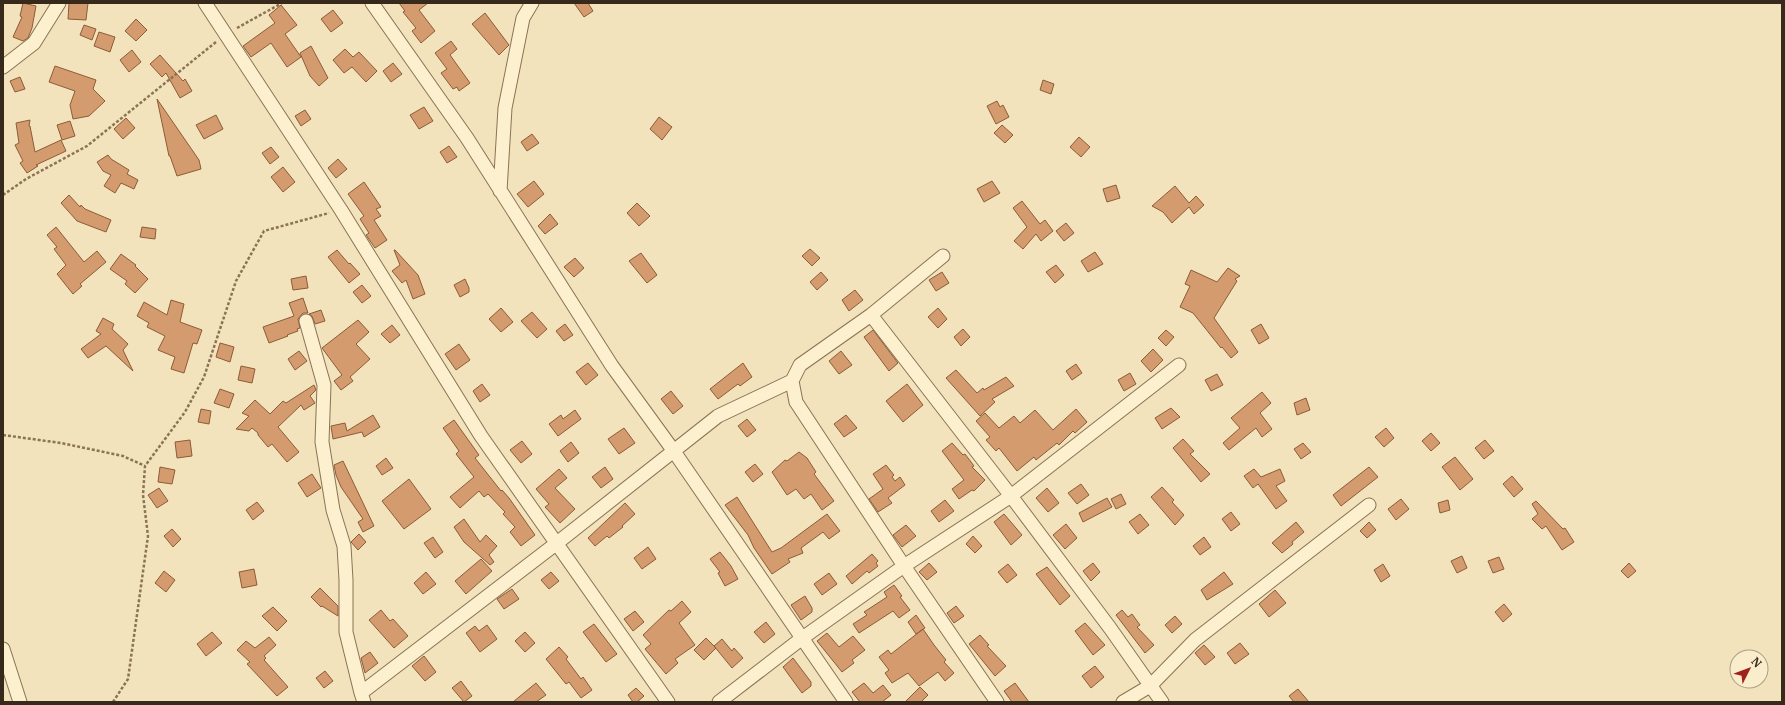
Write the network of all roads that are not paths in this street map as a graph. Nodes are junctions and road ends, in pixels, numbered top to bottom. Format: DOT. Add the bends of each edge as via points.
graph roads {
  1 [pos="59,3"];
  2 [pos="205,3"];
  3 [pos="372,3"];
  4 [pos="532,3"];
  5 [pos="3,67"];
  6 [pos="500,191"];
  7 [pos="942,256"];
  8 [pos="871,315"];
  9 [pos="306,321"];
  10 [pos="1179,365"];
  11 [pos="792,381"];
  12 [pos="673,450"];
  13 [pos="1012,496"];
  14 [pos="1369,505"];
  15 [pos="557,543"];
  16 [pos="904,566"];
  17 [pos="801,639"];
  18 [pos="3,649"];
  19 [pos="1150,686"];
  20 [pos="363,697"];
  21 [pos="20,702"];
  22 [pos="668,702"];
  23 [pos="719,702"];
  24 [pos="846,702"];
  25 [pos="997,702"];
  26 [pos="1123,702"];
  27 [pos="1162,702"];
  1 -- 5 [label="street" via="34,43"];
  2 -- 15 [label="street" via="341,210 481,436"];
  3 -- 6 [label="street" via="467,138"];
  4 -- 6 [label="street" via="523,18 505,108"];
  6 -- 12 [label="street" via="612,366"];
  7 -- 8 [label="street"];
  8 -- 11 [label="street" via="800,365"];
  8 -- 13 [label="street"];
  9 -- 20 [label="street" via="324,385 322,442 333,510 344,546 346,632"];
  10 -- 13 [label="street"];
  11 -- 12 [label="street" via="718,416"];
  11 -- 16 [label="street" via="796,402"];
  12 -- 15 [label="street"];
  12 -- 17 [label="street"];
  13 -- 16 [label="street"];
  13 -- 19 [label="street"];
  14 -- 19 [label="street" via="1194,640"];
  15 -- 20 [label="street"];
  15 -- 22 [label="street"];
  16 -- 17 [label="street"];
  16 -- 25 [label="street"];
  17 -- 23 [label="street"];
  17 -- 24 [label="street"];
  18 -- 21 [label="street"];
  19 -- 26 [label="street"];
  19 -- 27 [label="street"];
}
